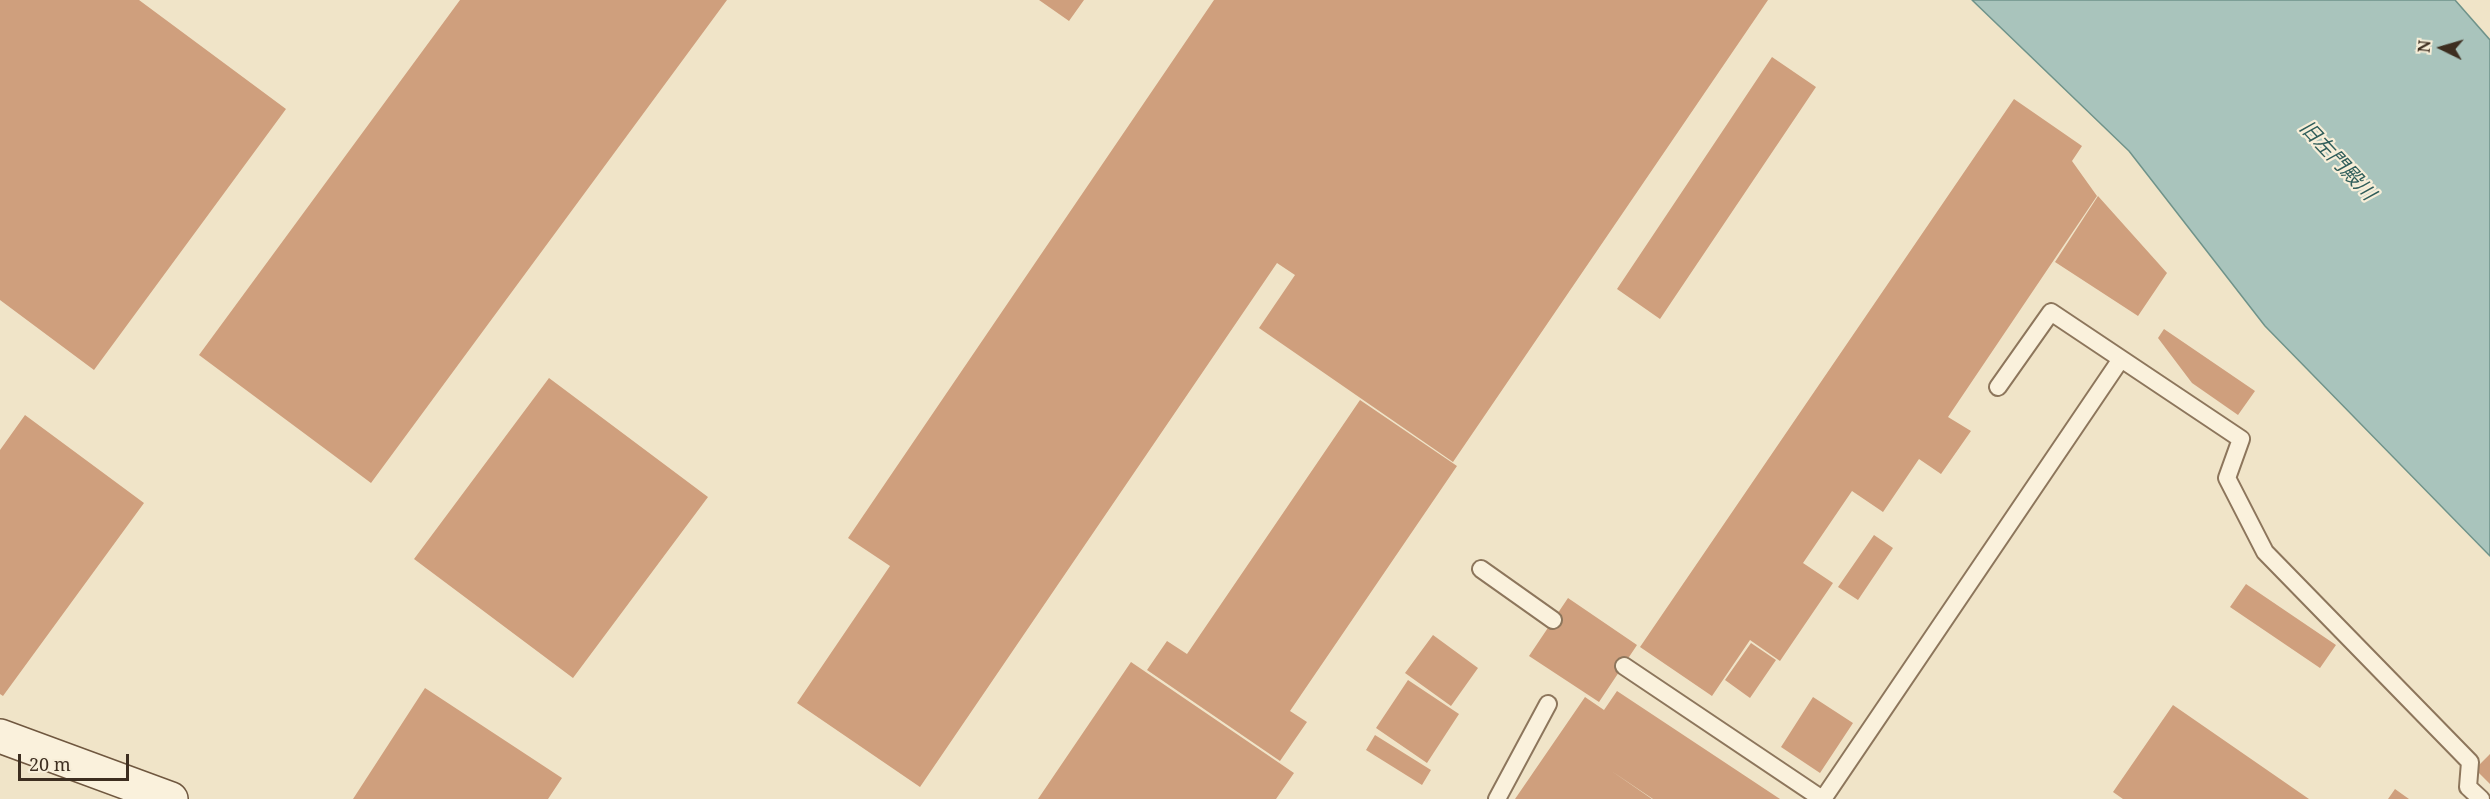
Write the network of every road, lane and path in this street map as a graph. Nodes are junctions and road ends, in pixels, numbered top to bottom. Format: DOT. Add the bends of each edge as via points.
graph roads {
  1 [pos="2121,359"];
  2 [pos="1998,387"];
  3 [pos="1481,569"];
  4 [pos="1552,620"];
  5 [pos="1624,666"];
  6 [pos="1548,704"];
  7 [pos="0,736"];
  8 [pos="171,799"];
  9 [pos="1497,799"];
  10 [pos="1823,799"];
  11 [pos="2481,799"];
  1 -- 2 [label="lane" via="2050,312"];
  1 -- 10 [label="lane"];
  1 -- 11 [label="lane" via="2241,439 2227,478 2265,552 2470,762 2468,787"];
  3 -- 4 [label="lane"];
  5 -- 10 [label="lane"];
  6 -- 9 [label="lane"];
  7 -- 8 [label="street"];
}
